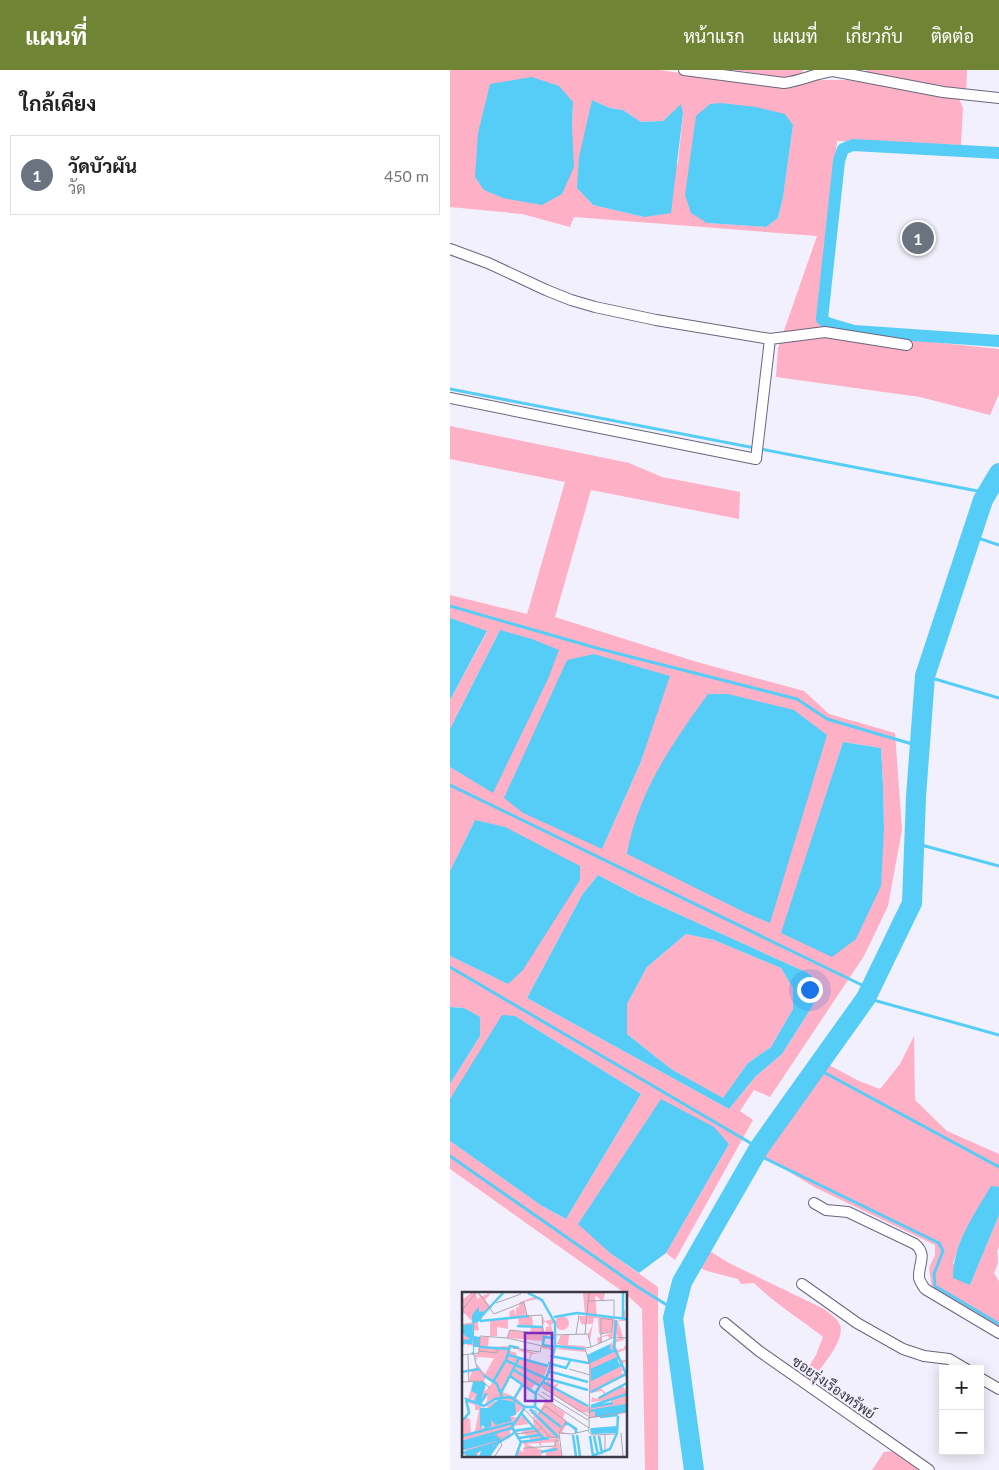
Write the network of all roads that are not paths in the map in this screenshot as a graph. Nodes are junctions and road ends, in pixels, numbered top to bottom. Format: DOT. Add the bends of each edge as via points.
graph roads {
  1 [pos="684,70"];
  2 [pos="821,71"];
  3 [pos="999,98"];
  4 [pos="450,248"];
  5 [pos="770,339"];
  6 [pos="908,345"];
  7 [pos="450,398"];
  8 [pos="814,1203"];
  9 [pos="802,1284"];
  10 [pos="725,1324"];
  11 [pos="999,1333"];
  12 [pos="959,1365"];
  13 [pos="984,1380"];
  14 [pos="999,1389"];
  15 [pos="930,1470"];
  1 -- 2 [label="street" via="784,83 802,80"];
  2 -- 3 [label="street"];
  4 -- 5 [label="street" via="546,290 595,307"];
  5 -- 6 [label="street" via="825,332"];
  5 -- 7 [label="street" via="756,459"];
  8 -- 11 [label="street" via="826,1210 848,1212 915,1244 921,1249 919,1279 925,1289"];
  9 -- 12 [label="street" via="903,1349 948,1359"];
  10 -- 15 [label="street, ซอยรุ่งเรืองทรัพย์" via="759,1352"];
  13 -- 14 [label="street"];
}
